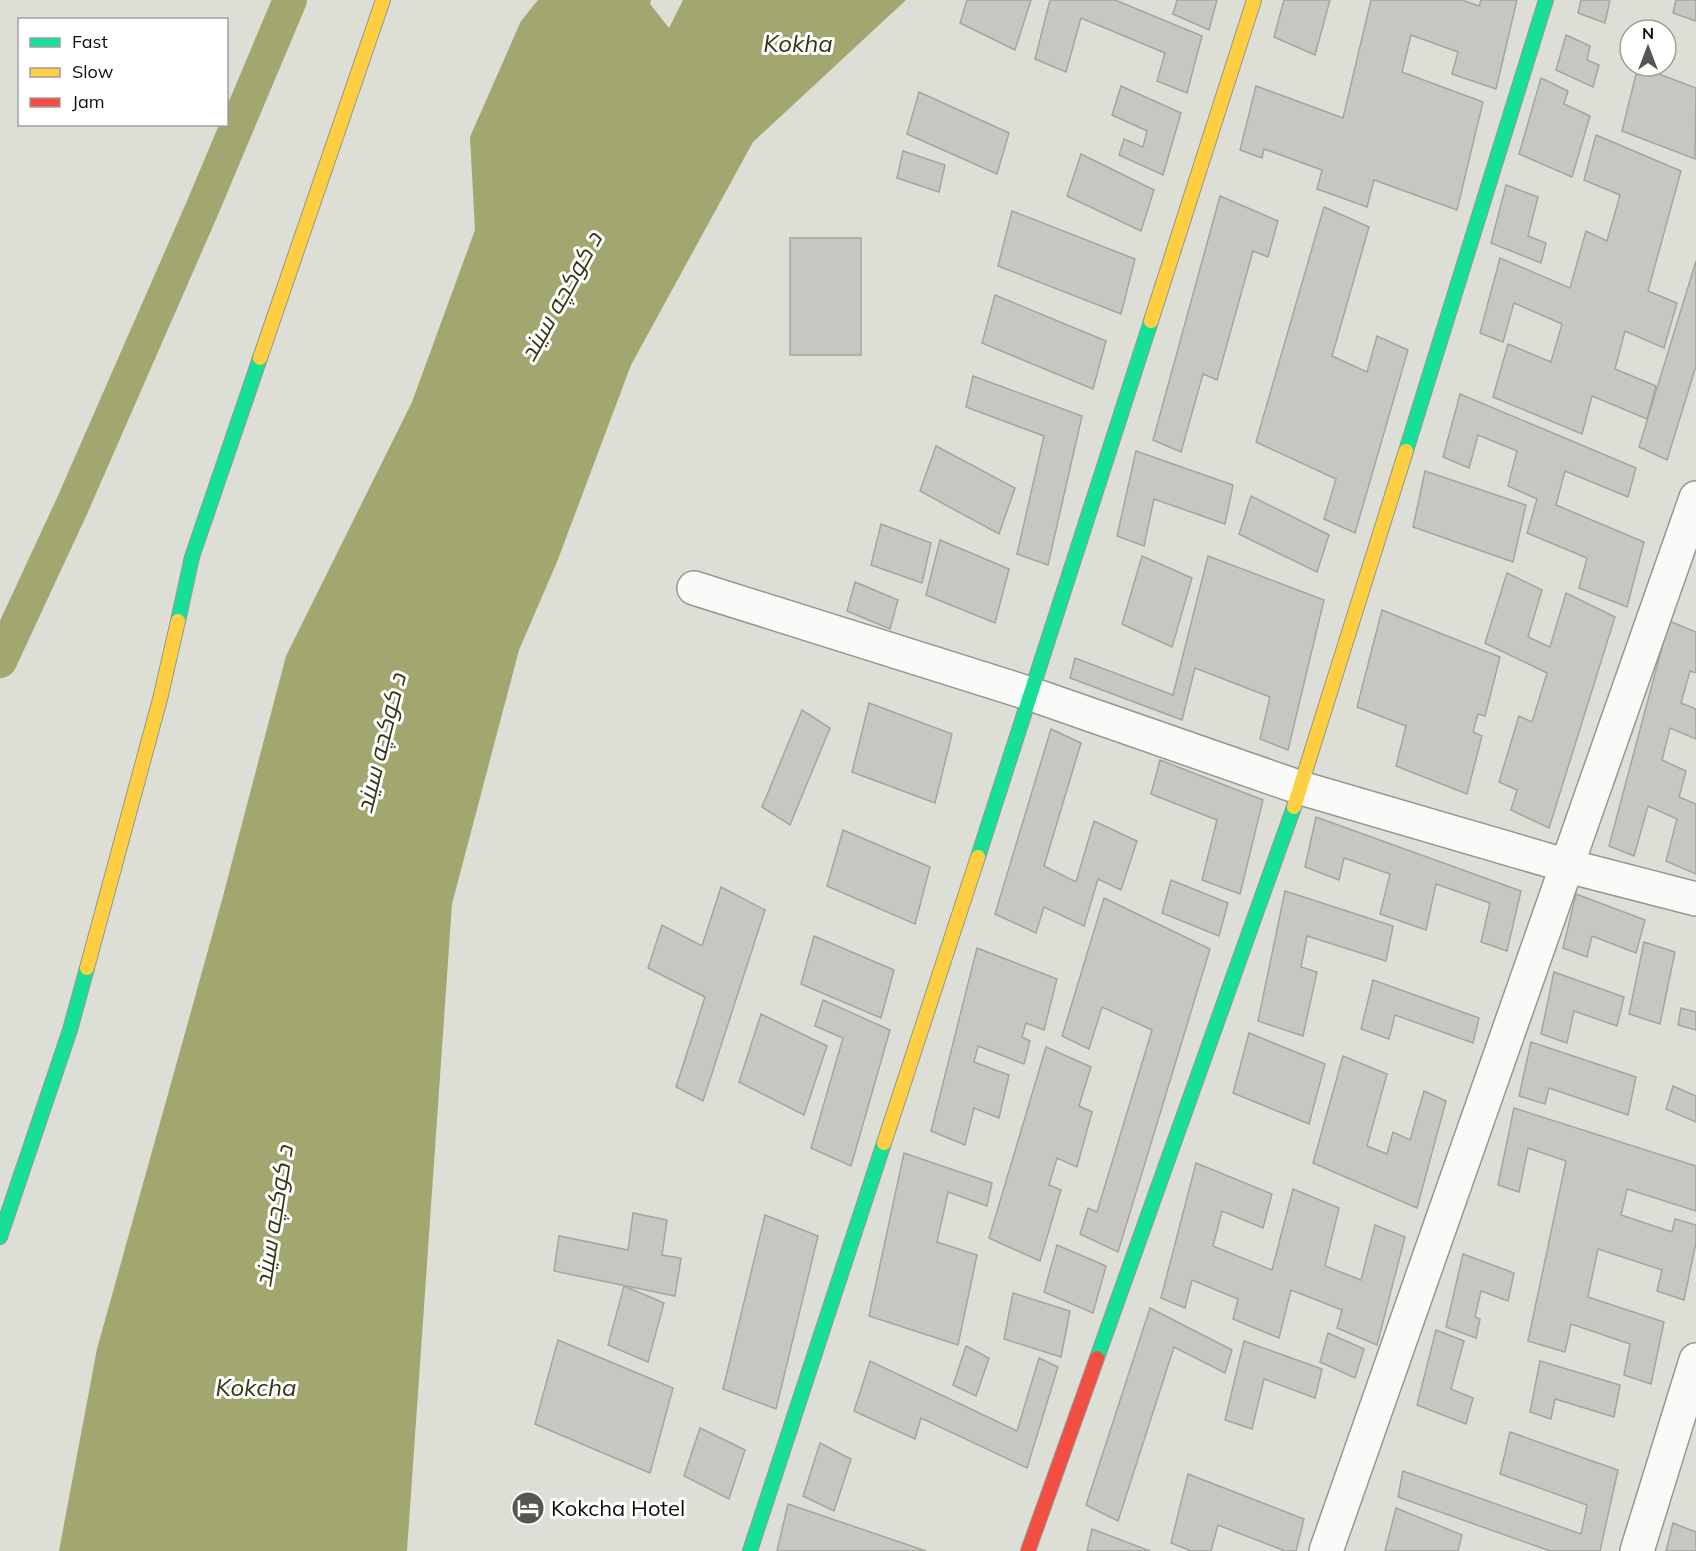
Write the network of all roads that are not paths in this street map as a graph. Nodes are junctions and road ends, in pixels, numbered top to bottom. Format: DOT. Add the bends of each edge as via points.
graph roads {
  1 [pos="383,0"];
  2 [pos="1254,0"];
  3 [pos="1546,0"];
  4 [pos="1696,498"];
  5 [pos="694,588"];
  6 [pos="1031,694"];
  7 [pos="1301,788"];
  8 [pos="1568,866"];
  9 [pos="1696,899"];
  10 [pos="0,1237"];
  11 [pos="1696,1360"];
  12 [pos="750,1551"];
  13 [pos="1028,1551"];
  14 [pos="1326,1551"];
  15 [pos="1637,1551"];
  1 -- 10 [label="street" via="192,557 160,699 70,1030"];
  2 -- 6 [label="street"];
  3 -- 7 [label="street"];
  4 -- 8 [label="street"];
  5 -- 6 [label="street"];
  6 -- 7 [label="street"];
  6 -- 12 [label="street"];
  7 -- 8 [label="street"];
  7 -- 13 [label="street"];
  8 -- 9 [label="street"];
  8 -- 14 [label="street"];
  11 -- 15 [label="street"];
}
